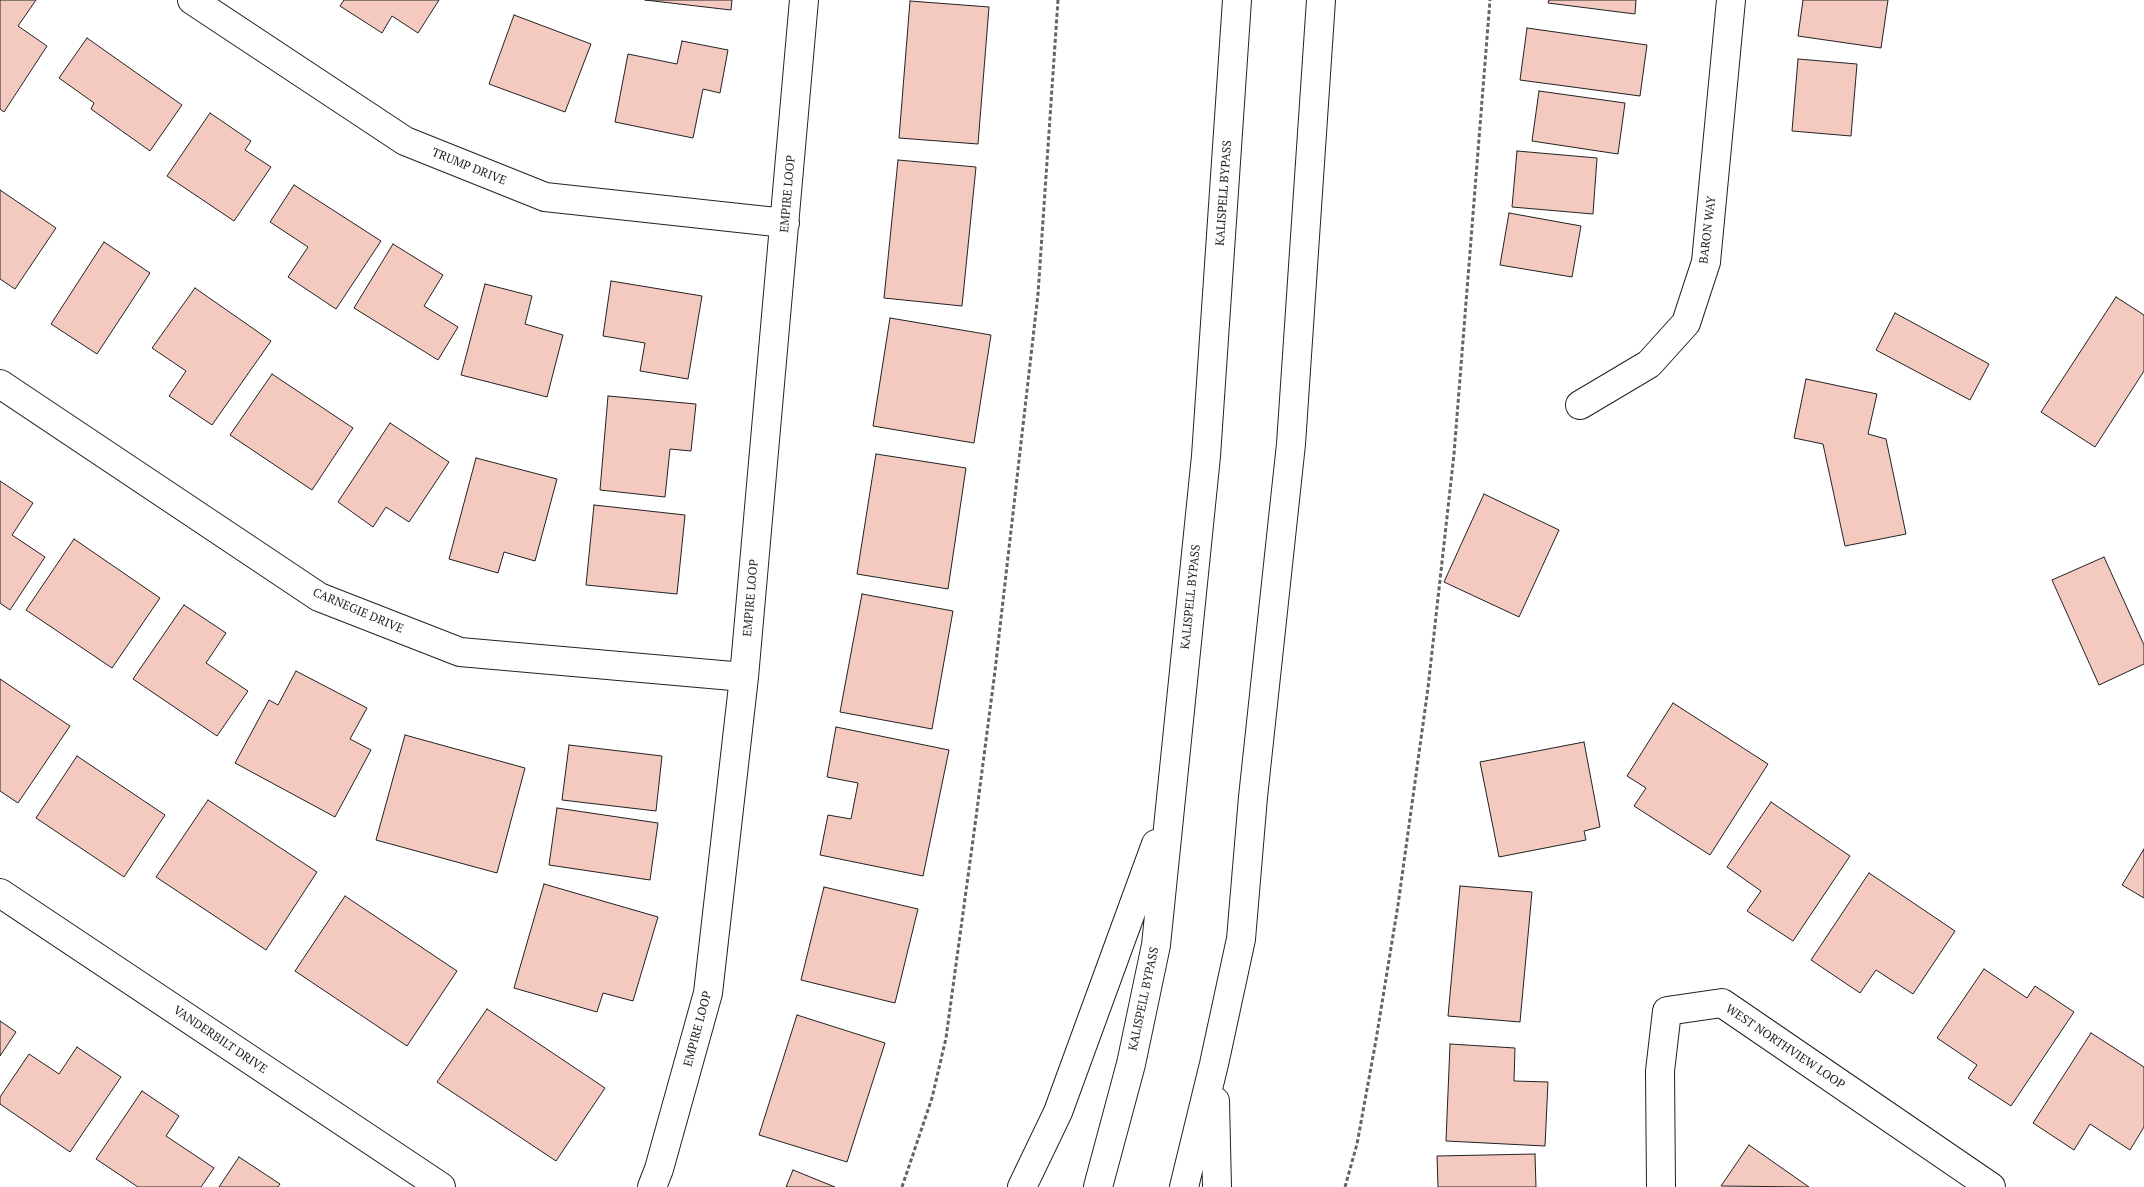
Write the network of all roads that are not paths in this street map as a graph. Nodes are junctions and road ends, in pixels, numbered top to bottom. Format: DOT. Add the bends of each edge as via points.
graph roads {
  1 [pos="192,0"];
  2 [pos="804,0"];
  3 [pos="1236,0"];
  4 [pos="1321,0"];
  5 [pos="1731,0"];
  6 [pos="785,223"];
  7 [pos="0,384"];
  8 [pos="1580,405"];
  9 [pos="744,677"];
  10 [pos="1169,807"];
  11 [pos="0,893"];
  12 [pos="1214,1064"];
  13 [pos="440,1187"];
  14 [pos="652,1187"];
  15 [pos="1022,1187"];
  16 [pos="1098,1187"];
  17 [pos="1184,1187"];
  18 [pos="1217,1187"];
  19 [pos="1661,1187"];
  20 [pos="1991,1187"];
  1 -- 6 [label="main road, TRUMP DRIVE" via="405,141 545,197"];
  2 -- 6 [label="main road, EMPIRE LOOP"];
  3 -- 10 [label="main road, KALISPELL BYPASS" via="1206,456"];
  4 -- 12 [label="main road" via="1291,444 1241,939"];
  5 -- 8 [label="main road, BARON WAY" via="1706,262 1686,323 1649,364"];
  6 -- 9 [label="main road, EMPIRE LOOP"];
  7 -- 9 [label="main road, CARNEGIE DRIVE" via="319,597 460,652"];
  9 -- 14 [label="main road, EMPIRE LOOP" via="708,993"];
  10 -- 15 [label="main road" via="1058,1112"];
  10 -- 16 [label="main road, KALISPELL BYPASS" via="1156,945 1131,1064"];
  11 -- 13 [label="main road, VANDERBILT DRIVE"];
  12 -- 17 [label="main road"];
  12 -- 18 [label="main road"];
  19 -- 20 [label="main road, WEST NORTHVIEW LOOP" via="1660,1071 1667,1011 1722,1003"];
}
